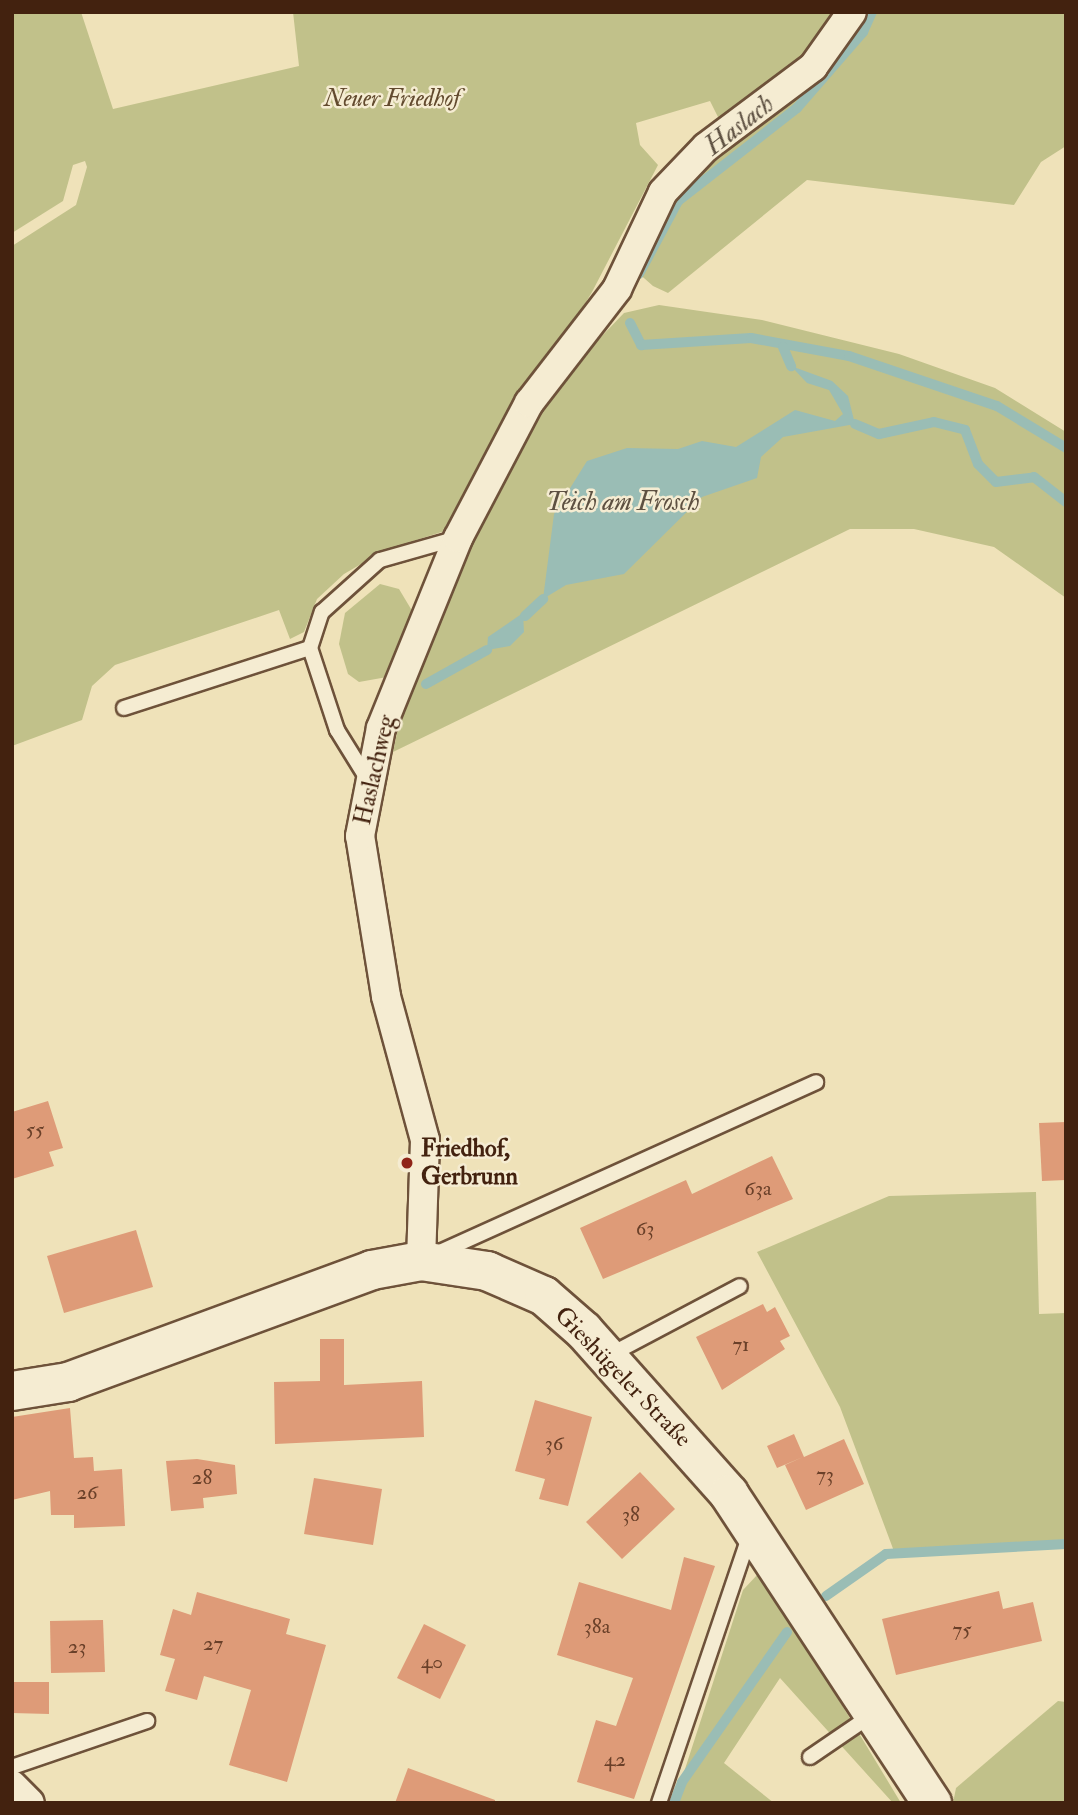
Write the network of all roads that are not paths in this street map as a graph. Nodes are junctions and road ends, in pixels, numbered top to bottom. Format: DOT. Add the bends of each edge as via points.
graph roads {
  1 [pos="852,12"];
  2 [pos="458,538"];
  3 [pos="310,648"];
  4 [pos="124,708"];
  5 [pos="369,781"];
  6 [pos="817,1082"];
  7 [pos="421,1261"];
  8 [pos="740,1286"];
  9 [pos="608,1356"];
  10 [pos="12,1391"];
  11 [pos="752,1529"];
  12 [pos="877,1712"];
  13 [pos="147,1721"];
  14 [pos="810,1757"];
  15 [pos="12,1767"];
  16 [pos="12,1785"];
  17 [pos="931,1800"];
  18 [pos="30,1803"];
  19 [pos="659,1803"];
  1 -- 2 [label="street, Haslachweg" via="813,66 682,169 646,220 618,286 529,403"];
  2 -- 3 [label="lane" via="380,560 348,583 322,612"];
  2 -- 5 [label="street, Haslachweg" via="381,728"];
  3 -- 4 [label="lane"];
  3 -- 5 [label="lane" via="337,730"];
  5 -- 7 [label="street, Haslachweg" via="360,836 369,914 425,1140"];
  6 -- 7 [label="lane, Gieshügeler Straße"];
  7 -- 9 [label="street, Gieshügeler Straße" via="486,1271 544,1296"];
  7 -- 10 [label="street, Gieshügeler Straße" via="372,1270 68,1382"];
  8 -- 9 [label="lane"];
  9 -- 11 [label="street, Gieshügeler Straße" via="677,1431"];
  11 -- 12 [label="street, Gieshügeler Straße"];
  11 -- 19 [label="lane"];
  12 -- 14 [label="lane"];
  12 -- 17 [label="street, Gieshügeler Straße"];
  13 -- 15 [label="lane"];
  16 -- 18 [label="street"];
}
